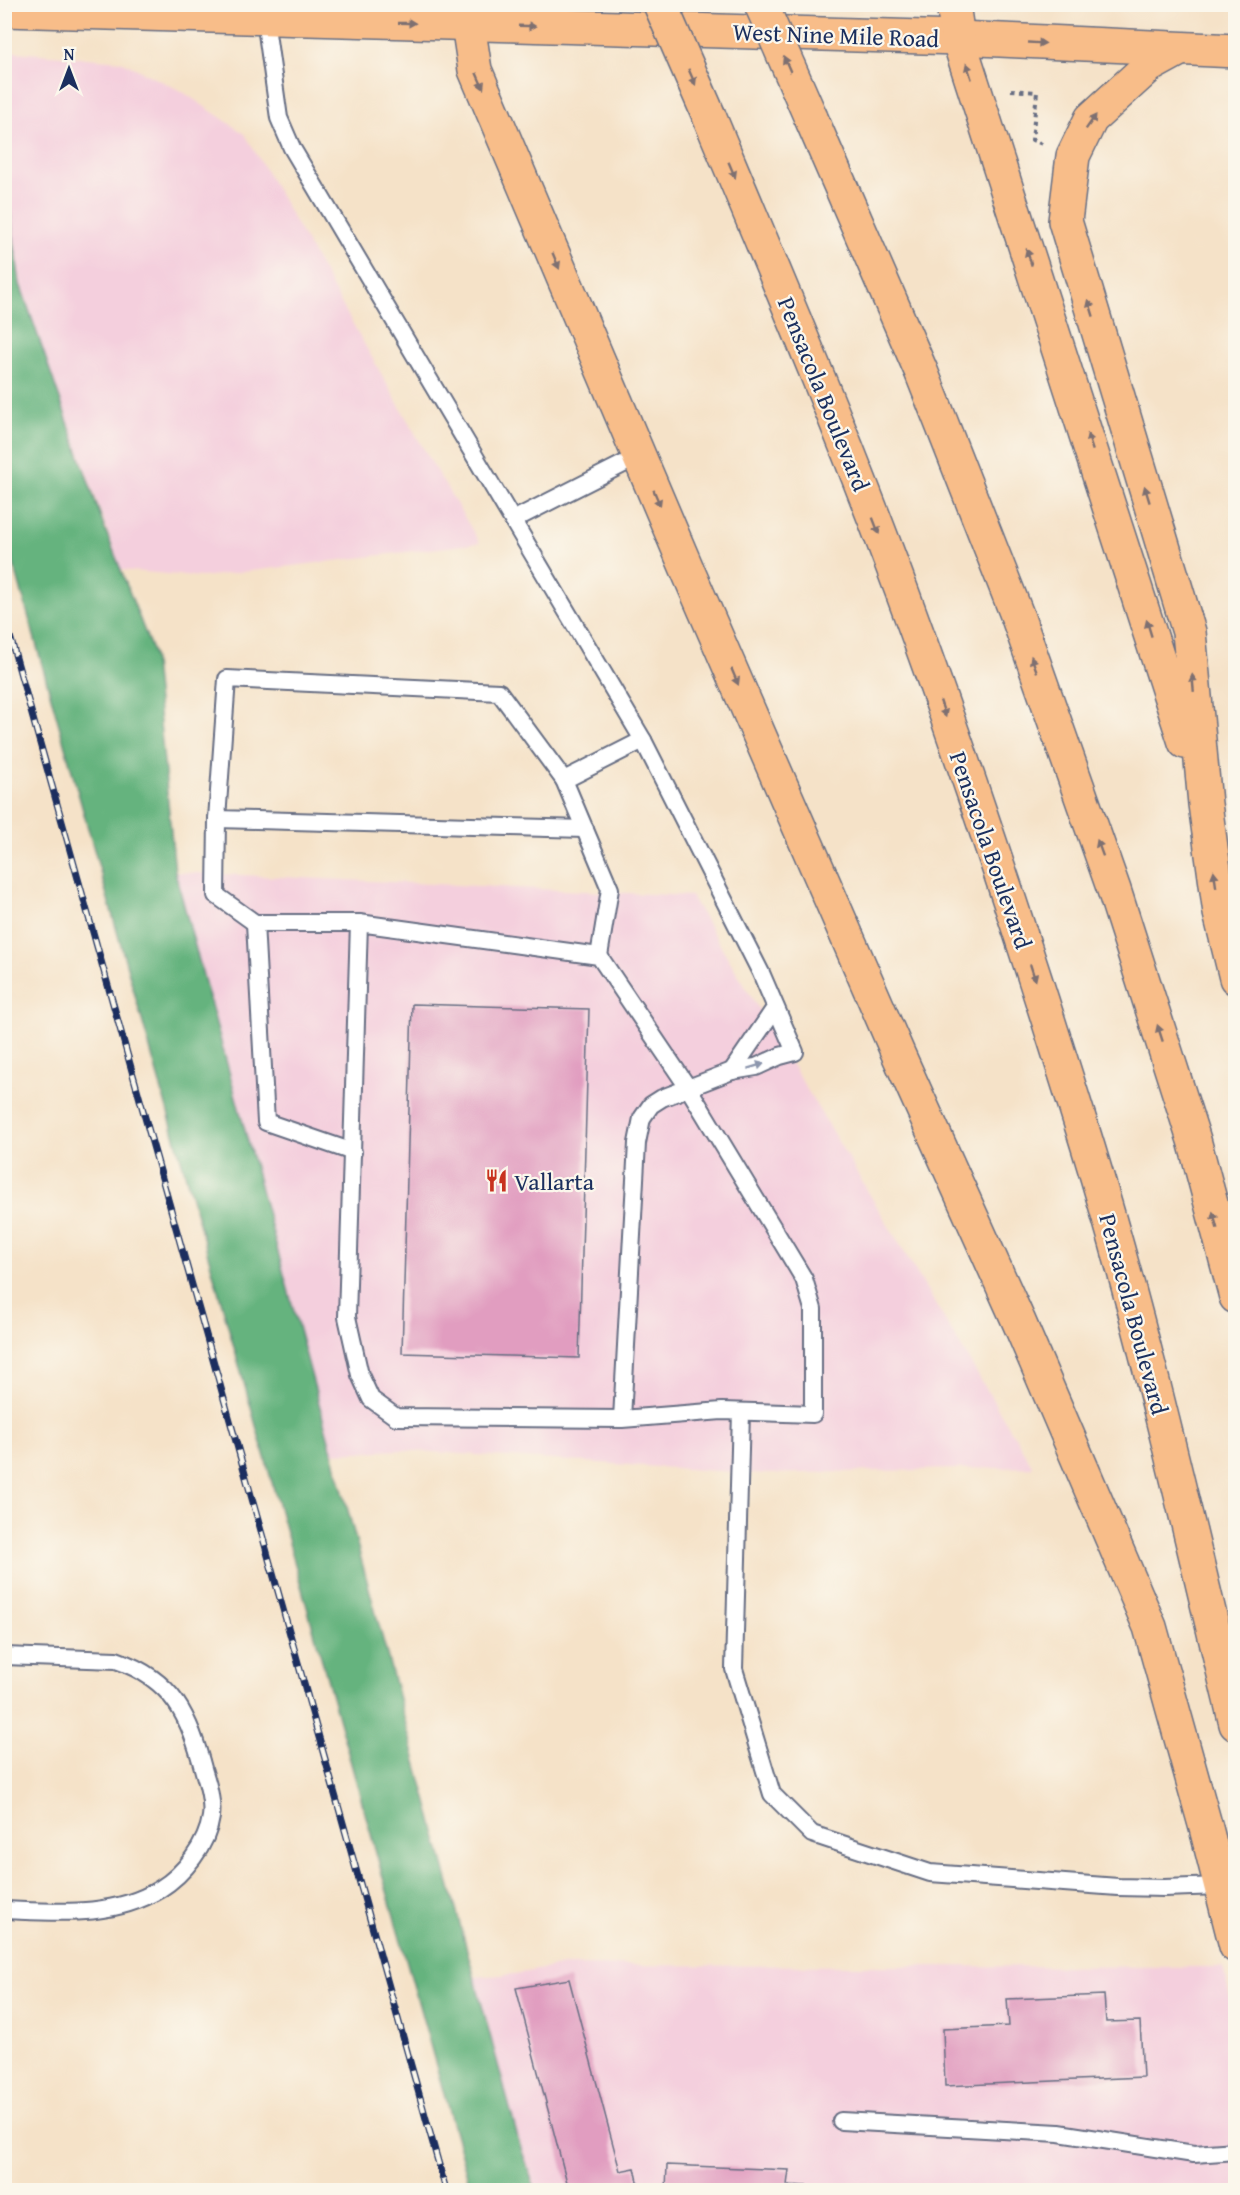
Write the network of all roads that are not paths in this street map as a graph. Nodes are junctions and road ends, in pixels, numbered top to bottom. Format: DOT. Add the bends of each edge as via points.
graph roads {
  1 [pos="660,4"];
  2 [pos="761,4"];
  3 [pos="953,4"];
  4 [pos="22,9"];
  5 [pos="468,11"];
  6 [pos="265,19"];
  7 [pos="958,38"];
  8 [pos="1179,49"];
  9 [pos="1236,51"];
  10 [pos="639,456"];
  11 [pos="513,520"];
  12 [pos="643,740"];
  13 [pos="564,780"];
  14 [pos="1204,804"];
  15 [pos="217,819"];
  16 [pos="585,830"];
  17 [pos="1228,912"];
  18 [pos="255,922"];
  19 [pos="359,923"];
  20 [pos="599,956"];
  21 [pos="1236,978"];
  22 [pos="774,1008"];
  23 [pos="732,1071"];
  24 [pos="689,1089"];
  25 [pos="353,1152"];
  26 [pos="1236,1297"];
  27 [pos="741,1412"];
  28 [pos="622,1419"];
  29 [pos="4,1656"];
  30 [pos="1236,1724"];
  31 [pos="1220,1886"];
  32 [pos="4,1910"];
  33 [pos="1236,1946"];
  34 [pos="841,2121"];
  35 [pos="1236,2151"];
  1 -- 30 [label="main road, Pensacola Boulevard, one-way, bridge" via="811,358 892,567 998,865 1089,1150 1155,1390"];
  26 -- 2 [label="main road, one-way, bridge" via="1194,1140 1114,890 1017,615 921,371"];
  3 -- 7 [label="main road"];
  4 -- 6 [label="main road, West Nine Mile Road"];
  6 -- 5 [label="main road, West Nine Mile Road, one-way"];
  5 -- 7 [label="main road, West Nine Mile Road, one-way"];
  5 -- 10 [label="main road, one-way" via="475,70"];
  6 -- 11 [label="lane" via="279,118 292,148"];
  7 -- 8 [label="main road, West Nine Mile Road, one-way"];
  14 -- 7 [label="main road, one-way"];
  8 -- 9 [label="main road, West Nine Mile Road"];
  14 -- 8 [label="main road, one-way" via="1188,632 1065,221 1073,156 1091,119 1149,66"];
  10 -- 11 [label="lane"];
  10 -- 31 [label="main road, one-way" via="1150,1627"];
  11 -- 12 [label="lane"];
  12 -- 13 [label="lane"];
  12 -- 22 [label="lane" via="761,973"];
  13 -- 15 [label="lane" via="499,692 227,679"];
  13 -- 16 [label="lane"];
  17 -- 14 [label="main road, one-way"];
  15 -- 16 [label="lane"];
  15 -- 18 [label="lane" via="216,895"];
  16 -- 20 [label="lane" via="610,889"];
  17 -- 21 [label="main road"];
  18 -- 19 [label="lane"];
  18 -- 25 [label="lane" via="266,1122"];
  19 -- 20 [label="lane"];
  19 -- 25 [label="lane"];
  20 -- 24 [label="lane"];
  22 -- 23 [label="lane"];
  23 -- 22 [label="lane, one-way" via="756,1067 795,1052"];
  23 -- 24 [label="lane"];
  24 -- 27 [label="lane" via="804,1279 813,1310 813,1414"];
  24 -- 28 [label="lane" via="662,1098 642,1118 637,1143"];
  25 -- 28 [label="lane" via="347,1317 360,1375 371,1398 396,1417"];
  27 -- 28 [label="lane"];
  27 -- 31 [label="lane" via="734,1669 772,1794 812,1834 930,1873 1118,1887"];
  29 -- 32 [label="lane" via="116,1660 153,1677 185,1717 198,1748 212,1815 204,1839 187,1866 160,1888 125,1906 90,1911"];
  31 -- 33 [label="main road"];
  34 -- 35 [label="lane" via="1059,2133 1194,2154"];
}
